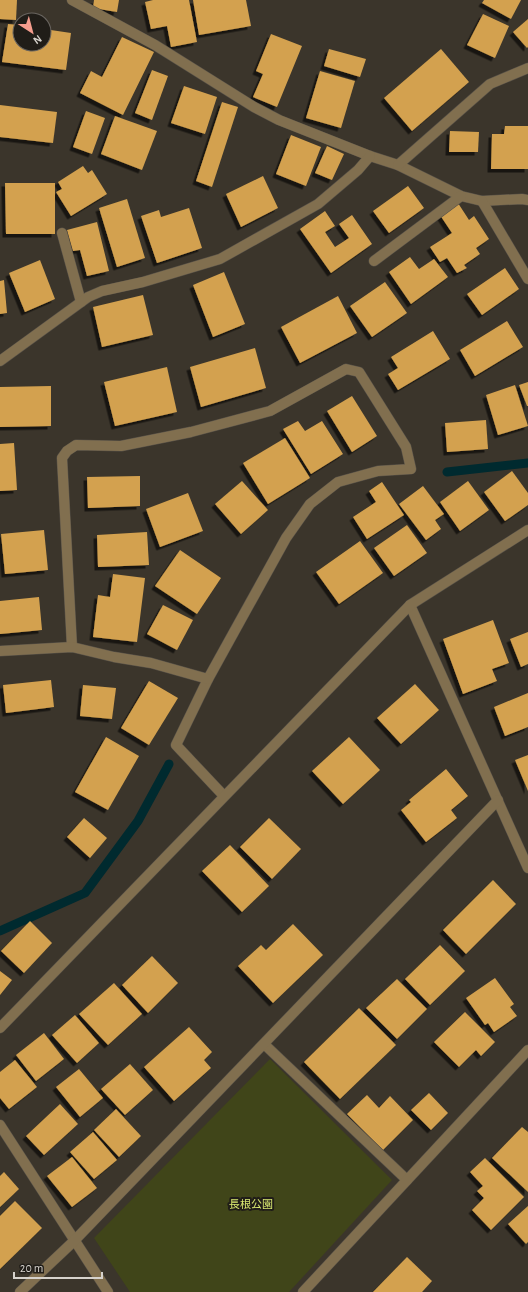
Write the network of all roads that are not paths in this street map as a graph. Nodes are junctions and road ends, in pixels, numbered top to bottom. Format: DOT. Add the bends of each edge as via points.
graph roads {
  1 [pos="72,0"];
  2 [pos="528,68"];
  3 [pos="370,156"];
  4 [pos="398,165"];
  5 [pos="461,196"];
  6 [pos="528,200"];
  7 [pos="482,201"];
  8 [pos="62,233"];
  9 [pos="374,261"];
  10 [pos="528,279"];
  11 [pos="81,302"];
  12 [pos="0,361"];
  13 [pos="528,530"];
  14 [pos="410,604"];
  15 [pos="72,647"];
  16 [pos="0,651"];
  17 [pos="208,679"];
  18 [pos="224,796"];
  19 [pos="498,800"];
  20 [pos="528,868"];
  21 [pos="0,1028"];
  22 [pos="264,1044"];
  23 [pos="528,1050"];
  24 [pos="0,1125"];
  25 [pos="408,1180"];
  26 [pos="74,1241"];
  27 [pos="20,1292"];
  28 [pos="108,1292"];
  29 [pos="303,1292"];
  1 -- 3 [label="street" via="155,45 254,107 279,120"];
  2 -- 4 [label="street" via="490,84"];
  3 -- 4 [label="street"];
  3 -- 11 [label="street" via="358,170 318,204 220,259 143,282 102,291"];
  4 -- 5 [label="street"];
  5 -- 7 [label="street"];
  5 -- 9 [label="street"];
  6 -- 7 [label="street"];
  7 -- 10 [label="street"];
  8 -- 11 [label="street"];
  11 -- 12 [label="street"];
  13 -- 14 [label="street"];
  14 -- 18 [label="street"];
  14 -- 19 [label="street"];
  15 -- 16 [label="street"];
  15 -- 17 [label="street" via="151,663"];
  15 -- 17 [label="street" via="62,458 68,450 76,445 121,446 191,432 270,411 346,369 359,372 406,447 411,468 378,471 338,482 310,504 286,538"];
  17 -- 18 [label="street" via="176,745"];
  18 -- 21 [label="street"];
  19 -- 20 [label="street"];
  19 -- 22 [label="street"];
  22 -- 25 [label="street"];
  22 -- 26 [label="street"];
  23 -- 25 [label="street"];
  24 -- 26 [label="street"];
  25 -- 29 [label="street"];
  26 -- 27 [label="street"];
  26 -- 28 [label="street"];
}
